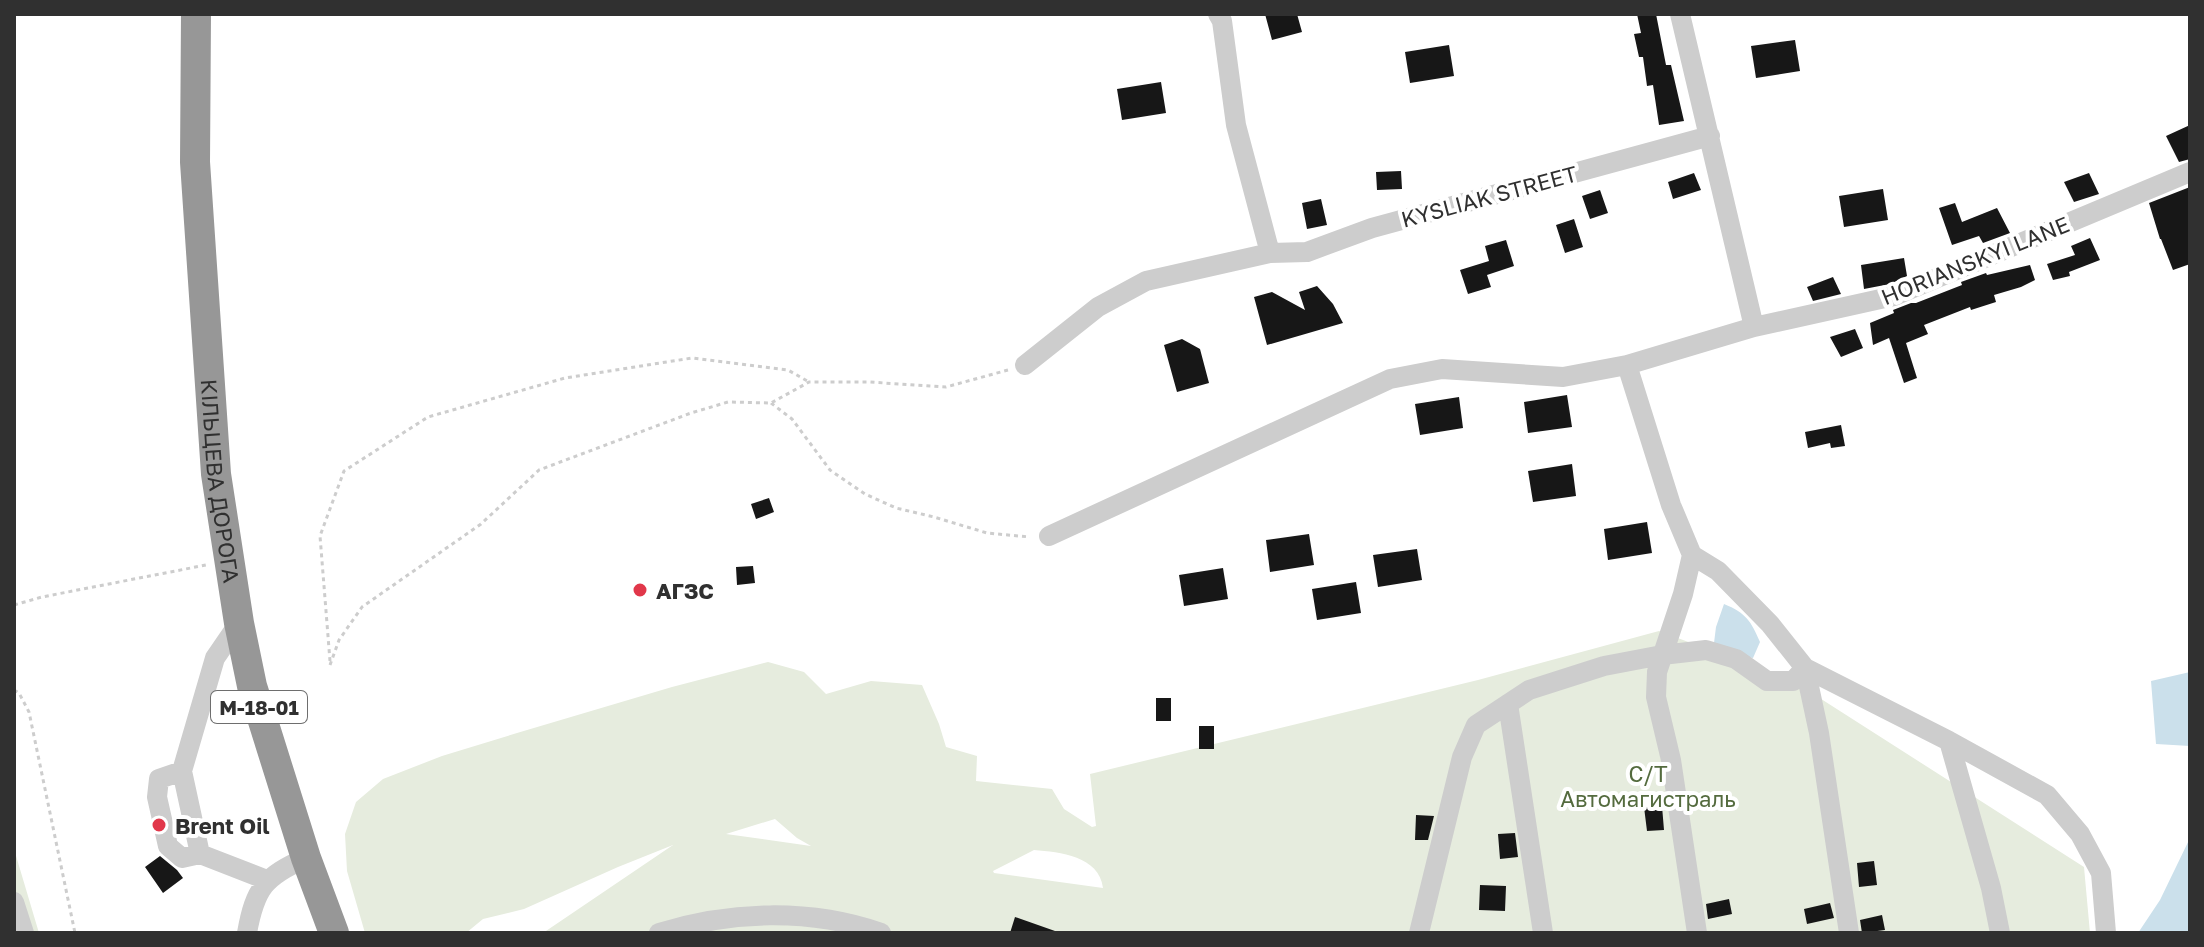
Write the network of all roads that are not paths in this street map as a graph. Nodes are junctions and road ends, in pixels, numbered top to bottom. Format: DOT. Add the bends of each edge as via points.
graph roads {
  1 [pos="196,14"];
  2 [pos="1218,14"];
  3 [pos="1680,14"];
  4 [pos="1710,136"];
  5 [pos="2190,172"];
  6 [pos="1270,253"];
  7 [pos="1754,327"];
  8 [pos="1025,365"];
  9 [pos="1627,365"];
  10 [pos="1049,536"];
  11 [pos="1692,555"];
  12 [pos="239,623"];
  13 [pos="1662,655"];
  14 [pos="1805,668"];
  15 [pos="1508,704"];
  16 [pos="1949,741"];
  17 [pos="182,771"];
  18 [pos="200,854"];
  19 [pos="306,858"];
  20 [pos="267,880"];
  21 [pos="14,902"];
  22 [pos="24,933"];
  23 [pos="247,933"];
  24 [pos="334,933"];
  25 [pos="659,933"];
  26 [pos="881,933"];
  27 [pos="1419,933"];
  28 [pos="1543,933"];
  29 [pos="1697,933"];
  30 [pos="1849,933"];
  31 [pos="2000,933"];
  32 [pos="2106,933"];
  1 -- 12 [label="highway, КІЛЬЦЕВА ДОРОГА / М-18-01" via="201,269 216,474"];
  2 -- 6 [label="street" via="1236,125"];
  3 -- 4 [label="street"];
  4 -- 6 [label="street, KYSLIAK STREET" via="1372,228 1307,252"];
  4 -- 7 [label="street"];
  5 -- 7 [label="street, HORIANSKYI LANE" via="1894,296"];
  6 -- 8 [label="street, KYSLIAK STREET" via="1146,281 1098,307"];
  7 -- 9 [label="street, HORIANSKYI LANE"];
  9 -- 10 [label="street, HORIANSKYI LANE" via="1563,377 1442,369 1390,379"];
  9 -- 11 [label="street"];
  11 -- 13 [label="street"];
  11 -- 14 [label="street" via="1718,571"];
  12 -- 17 [label="street" via="215,658"];
  12 -- 19 [label="highway, КІЛЬЦЕВА ДОРОГА / М-18-01" via="252,686"];
  13 -- 14 [label="street" via="1706,650 1736,659 1767,681 1793,681"];
  13 -- 15 [label="street" via="1604,666 1529,690"];
  13 -- 29 [label="street" via="1656,697"];
  14 -- 16 [label="street"];
  14 -- 30 [label="street"];
  15 -- 27 [label="street" via="1476,725 1462,757"];
  15 -- 28 [label="street"];
  16 -- 31 [label="street"];
  16 -- 32 [label="street" via="2047,795 2080,834 2101,873"];
  17 -- 18 [label="street"];
  17 -- 18 [label="street" via="159,779 162,821 168,846 182,858"];
  18 -- 20 [label="street"];
  19 -- 20 [label="street"];
  19 -- 24 [label="highway, КІЛЬЦЕВА ДОРОГА / М-18-01"];
  20 -- 23 [label="street"];
  21 -- 22 [label="street"];
  25 -- 26 [label="street" via="691,923 779,916 820,918"];
}
